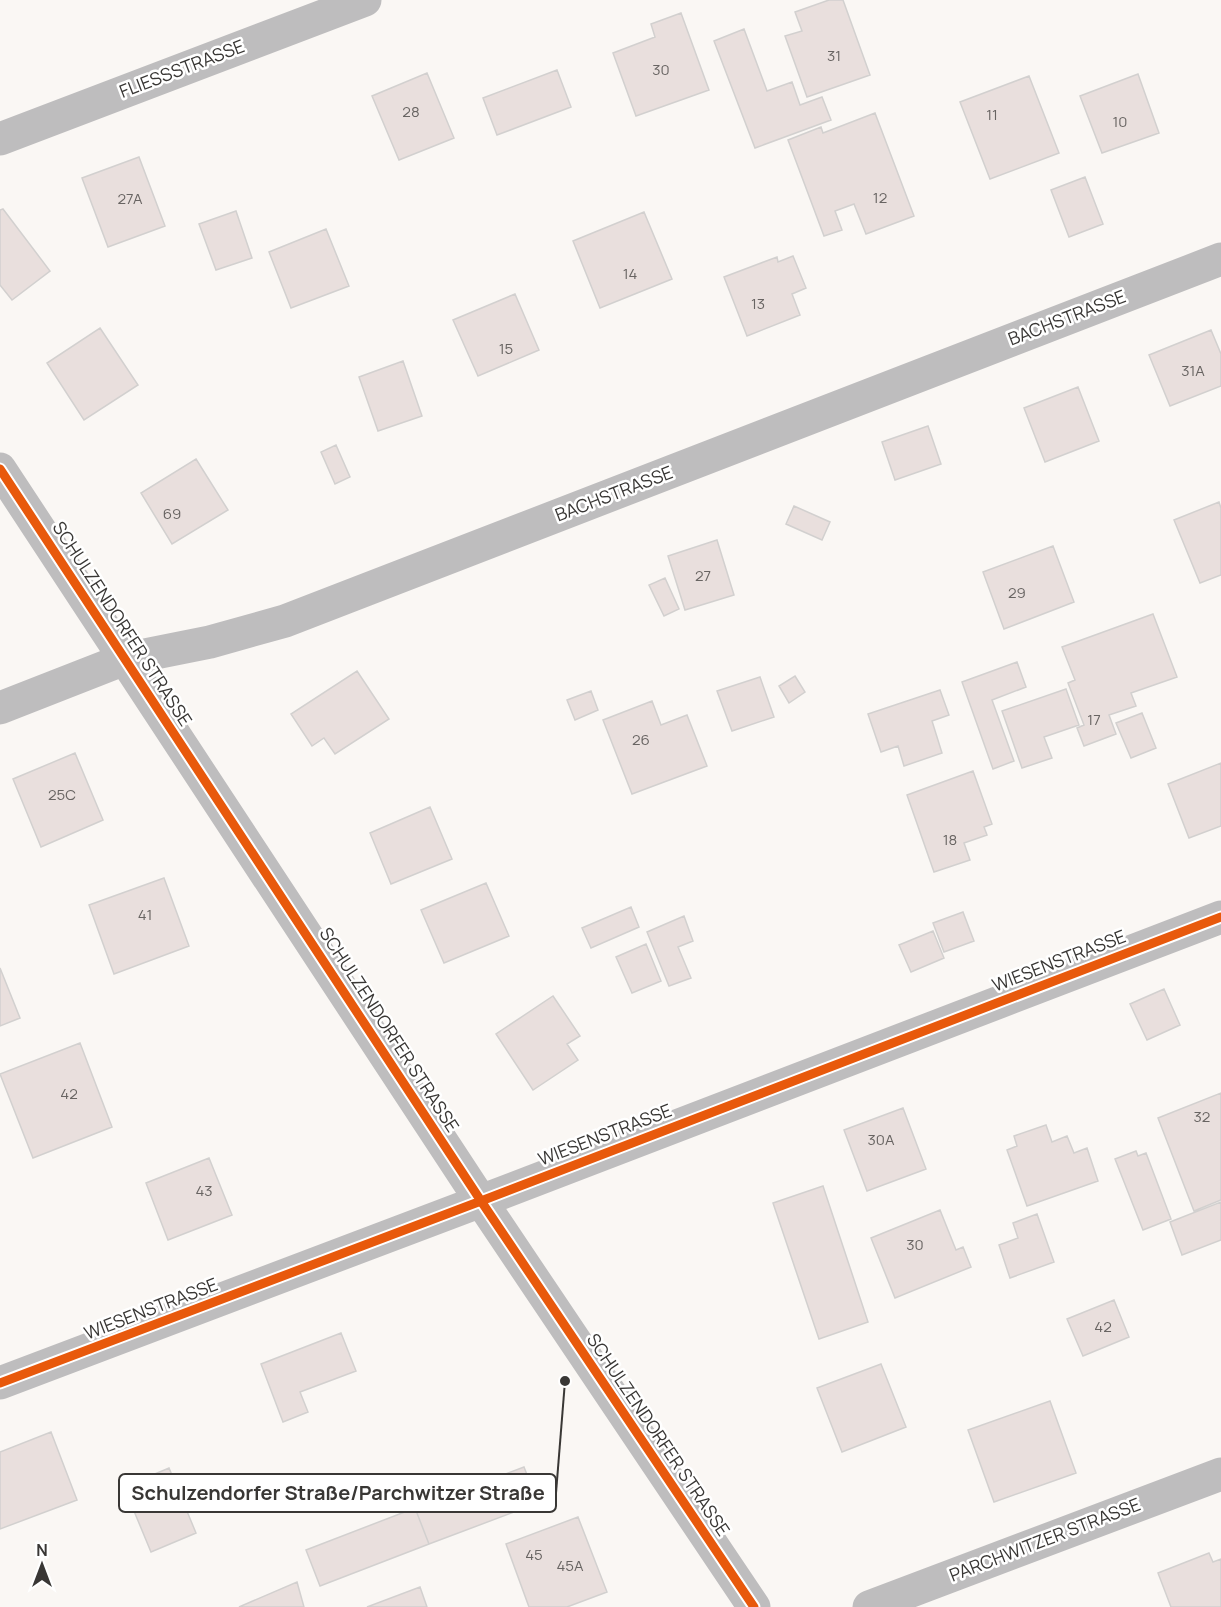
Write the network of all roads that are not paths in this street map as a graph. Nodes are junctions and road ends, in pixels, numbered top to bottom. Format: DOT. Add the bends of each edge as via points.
graph roads {
  1 [pos="365,0"];
  2 [pos="0,139"];
  3 [pos="1221,259"];
  4 [pos="0,469"];
  5 [pos="125,660"];
  6 [pos="0,708"];
  7 [pos="1221,917"];
  8 [pos="481,1201"];
  9 [pos="0,1383"];
  10 [pos="1221,1474"];
  11 [pos="754,1607"];
  12 [pos="869,1607"];
  1 -- 2 [label="street, FLIESSSTRASSE"];
  3 -- 5 [label="street, BACHSTRASSE" via="285,621"];
  4 -- 5 [label="street, SCHULZENDORFER STRASSE"];
  5 -- 6 [label="street, BACHSTRASSE"];
  5 -- 8 [label="street, SCHULZENDORFER STRASSE"];
  7 -- 8 [label="street, WIESENSTRASSE"];
  8 -- 9 [label="street, WIESENSTRASSE"];
  8 -- 11 [label="street, SCHULZENDORFER STRASSE"];
  10 -- 12 [label="street, PARCHWITZER STRASSE"];
}
